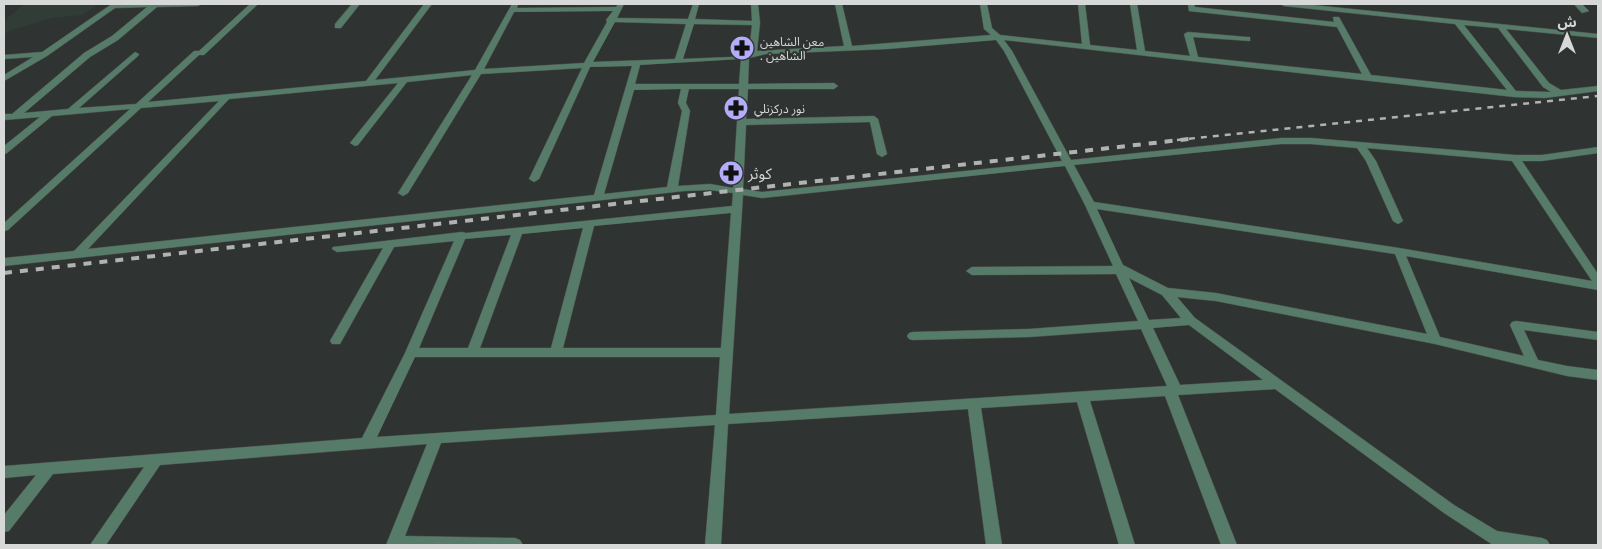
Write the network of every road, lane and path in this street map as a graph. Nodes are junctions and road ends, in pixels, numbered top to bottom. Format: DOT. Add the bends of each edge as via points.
graph roads {
  1 [pos="198,4"];
  2 [pos="254,4"];
  3 [pos="356,4"];
  4 [pos="428,4"];
  5 [pos="696,4"];
  6 [pos="755,4"];
  7 [pos="838,4"];
  8 [pos="983,4"];
  9 [pos="1082,4"];
  10 [pos="1134,4"];
  11 [pos="1191,4"];
  12 [pos="1284,4"];
  13 [pos="1578,4"];
  14 [pos="115,5"];
  15 [pos="155,5"];
  16 [pos="619,6"];
  17 [pos="1329,6"];
  18 [pos="513,7"];
  19 [pos="1585,10"];
  20 [pos="610,20"];
  21 [pos="689,22"];
  22 [pos="1458,22"];
  23 [pos="756,23"];
  24 [pos="1339,25"];
  25 [pos="338,26"];
  26 [pos="1500,26"];
  27 [pos="1598,36"];
  28 [pos="998,37"];
  29 [pos="1247,39"];
  30 [pos="1086,47"];
  31 [pos="848,48"];
  32 [pos="1141,53"];
  33 [pos="44,54"];
  34 [pos="135,54"];
  35 [pos="749,55"];
  36 [pos="4,56"];
  37 [pos="1195,59"];
  38 [pos="678,62"];
  39 [pos="636,64"];
  40 [pos="587,65"];
  41 [pos="478,72"];
  42 [pos="4,78"];
  43 [pos="1369,79"];
  44 [pos="404,80"];
  45 [pos="368,84"];
  46 [pos="686,86"];
  47 [pos="744,86"];
  48 [pos="834,86"];
  49 [pos="630,87"];
  50 [pos="1598,88"];
  51 [pos="1559,93"];
  52 [pos="1514,94"];
  53 [pos="227,97"];
  54 [pos="138,106"];
  55 [pos="70,112"];
  56 [pos="49,114"];
  57 [pos="15,116"];
  58 [pos="4,117"];
  59 [pos="742,122"];
  60 [pos="356,143"];
  61 [pos="1360,145"];
  62 [pos="4,150"];
  63 [pos="1598,150"];
  64 [pos="882,154"];
  65 [pos="1515,158"];
  66 [pos="1066,162"];
  67 [pos="534,179"];
  68 [pos="672,189"];
  69 [pos="738,190"];
  70 [pos="403,193"];
  71 [pos="598,197"];
  72 [pos="1090,205"];
  73 [pos="736,209"];
  74 [pos="1398,220"];
  75 [pos="589,224"];
  76 [pos="4,228"];
  77 [pos="518,230"];
  78 [pos="462,235"];
  79 [pos="391,243"];
  80 [pos="337,249"];
  81 [pos="1399,251"];
  82 [pos="77,254"];
  83 [pos="4,262"];
  84 [pos="1119,269"];
  85 [pos="972,271"];
  86 [pos="1598,284"];
  87 [pos="1166,292"];
  88 [pos="1191,321"];
  89 [pos="1146,324"];
  90 [pos="913,336"];
  91 [pos="1598,336"];
  92 [pos="336,340"];
  93 [pos="1435,340"];
  94 [pos="556,352"];
  95 [pos="726,352"];
  96 [pos="411,353"];
  97 [pos="472,353"];
  98 [pos="1532,363"];
  99 [pos="1598,376"];
  100 [pos="1278,384"];
  101 [pos="1173,391"];
  102 [pos="1082,397"];
  103 [pos="974,404"];
  104 [pos="721,419"];
  105 [pos="436,438"];
  106 [pos="367,444"];
  107 [pos="157,459"];
  108 [pos="50,469"];
  109 [pos="4,472"];
  110 [pos="4,526"];
  111 [pos="1499,541"];
  112 [pos="395,544"];
  113 [pos="98,545"];
  114 [pos="515,545"];
  115 [pos="713,545"];
  116 [pos="987,545"];
  117 [pos="994,545"];
  118 [pos="999,545"];
  119 [pos="1127,545"];
  120 [pos="1229,545"];
  121 [pos="1542,545"];
  1 -- 15 [label="street"];
  2 -- 54 [label="street"];
  3 -- 25 [label="street"];
  4 -- 45 [label="street"];
  5 -- 21 [label="street"];
  6 -- 23 [label="street"];
  7 -- 31 [label="street"];
  8 -- 28 [label="street" via="988,29"];
  9 -- 30 [label="street"];
  10 -- 32 [label="street"];
  11 -- 24 [label="street" via="1192,9"];
  12 -- 17 [label="street"];
  13 -- 19 [label="street"];
  14 -- 15 [label="street"];
  14 -- 33 [label="street"];
  15 -- 57 [label="street" via="115,38 87,55"];
  16 -- 18 [label="street"];
  16 -- 20 [label="street"];
  17 -- 22 [label="street"];
  17 -- 24 [label="street"];
  18 -- 41 [label="street"];
  20 -- 21 [label="street"];
  20 -- 40 [label="street"];
  21 -- 23 [label="street"];
  21 -- 38 [label="street"];
  22 -- 26 [label="street"];
  22 -- 52 [label="street"];
  23 -- 35 [label="street"];
  24 -- 43 [label="street"];
  26 -- 27 [label="street"];
  26 -- 51 [label="street" via="1546,85"];
  28 -- 30 [label="street"];
  28 -- 31 [label="street"];
  28 -- 66 [label="street"];
  29 -- 37 [label="street" via="1188,34"];
  30 -- 32 [label="street"];
  31 -- 35 [label="street"];
  32 -- 37 [label="street"];
  33 -- 36 [label="street"];
  33 -- 42 [label="street"];
  34 -- 55 [label="street"];
  35 -- 38 [label="street"];
  35 -- 47 [label="street"];
  37 -- 43 [label="street"];
  38 -- 39 [label="street"];
  39 -- 40 [label="street"];
  39 -- 49 [label="street"];
  40 -- 41 [label="street"];
  40 -- 67 [label="street"];
  41 -- 44 [label="street"];
  41 -- 70 [label="street"];
  43 -- 52 [label="street"];
  44 -- 45 [label="street"];
  44 -- 60 [label="street"];
  45 -- 53 [label="street"];
  46 -- 47 [label="street"];
  46 -- 49 [label="street"];
  46 -- 68 [label="street" via="682,103 686,111"];
  47 -- 48 [label="street"];
  47 -- 59 [label="street"];
  49 -- 71 [label="street"];
  50 -- 51 [label="street"];
  51 -- 52 [label="street"];
  53 -- 54 [label="street"];
  53 -- 82 [label="street"];
  54 -- 55 [label="street"];
  54 -- 76 [label="street"];
  55 -- 56 [label="street"];
  56 -- 57 [label="street"];
  56 -- 62 [label="street"];
  57 -- 58 [label="street"];
  59 -- 64 [label="street" via="874,119"];
  59 -- 69 [label="street"];
  61 -- 65 [label="street"];
  61 -- 66 [label="street" via="1281,141"];
  61 -- 74 [label="street" via="1371,161"];
  63 -- 65 [label="street" via="1542,158"];
  65 -- 86 [label="street"];
  66 -- 69 [label="street" via="762,195"];
  66 -- 72 [label="street"];
  68 -- 69 [label="street" via="710,187"];
  68 -- 71 [label="street"];
  69 -- 73 [label="street"];
  71 -- 82 [label="street"];
  72 -- 81 [label="street"];
  72 -- 84 [label="street"];
  73 -- 75 [label="street"];
  73 -- 95 [label="street"];
  75 -- 77 [label="street"];
  75 -- 94 [label="street"];
  77 -- 78 [label="street"];
  77 -- 97 [label="street"];
  78 -- 79 [label="street"];
  78 -- 96 [label="street"];
  79 -- 80 [label="street"];
  79 -- 92 [label="street"];
  81 -- 86 [label="street"];
  81 -- 93 [label="street"];
  82 -- 83 [label="street"];
  84 -- 85 [label="street"];
  84 -- 87 [label="street"];
  84 -- 89 [label="street"];
  87 -- 88 [label="street"];
  87 -- 93 [label="street" via="1216,298"];
  88 -- 89 [label="street"];
  88 -- 100 [label="street"];
  89 -- 90 [label="street" via="1029,333"];
  89 -- 101 [label="street"];
  91 -- 98 [label="street" via="1516,325"];
  93 -- 98 [label="street"];
  94 -- 95 [label="street"];
  94 -- 97 [label="street"];
  95 -- 104 [label="street"];
  96 -- 97 [label="street"];
  96 -- 106 [label="street"];
  98 -- 99 [label="street"];
  100 -- 101 [label="street"];
  100 -- 111 [label="street" via="1449,509"];
  101 -- 102 [label="street"];
  101 -- 120 [label="street"];
  102 -- 103 [label="street"];
  102 -- 119 [label="street"];
  103 -- 104 [label="street"];
  103 -- 117 [label="street"];
  104 -- 105 [label="street"];
  104 -- 115 [label="street"];
  105 -- 106 [label="street"];
  105 -- 112 [label="street"];
  106 -- 107 [label="street"];
  107 -- 108 [label="street"];
  107 -- 113 [label="street"];
  108 -- 109 [label="street"];
  108 -- 110 [label="street"];
  111 -- 121 [label="street"];
  112 -- 114 [label="street"];
  116 -- 117 [label="street"];
  117 -- 118 [label="street"];
}
